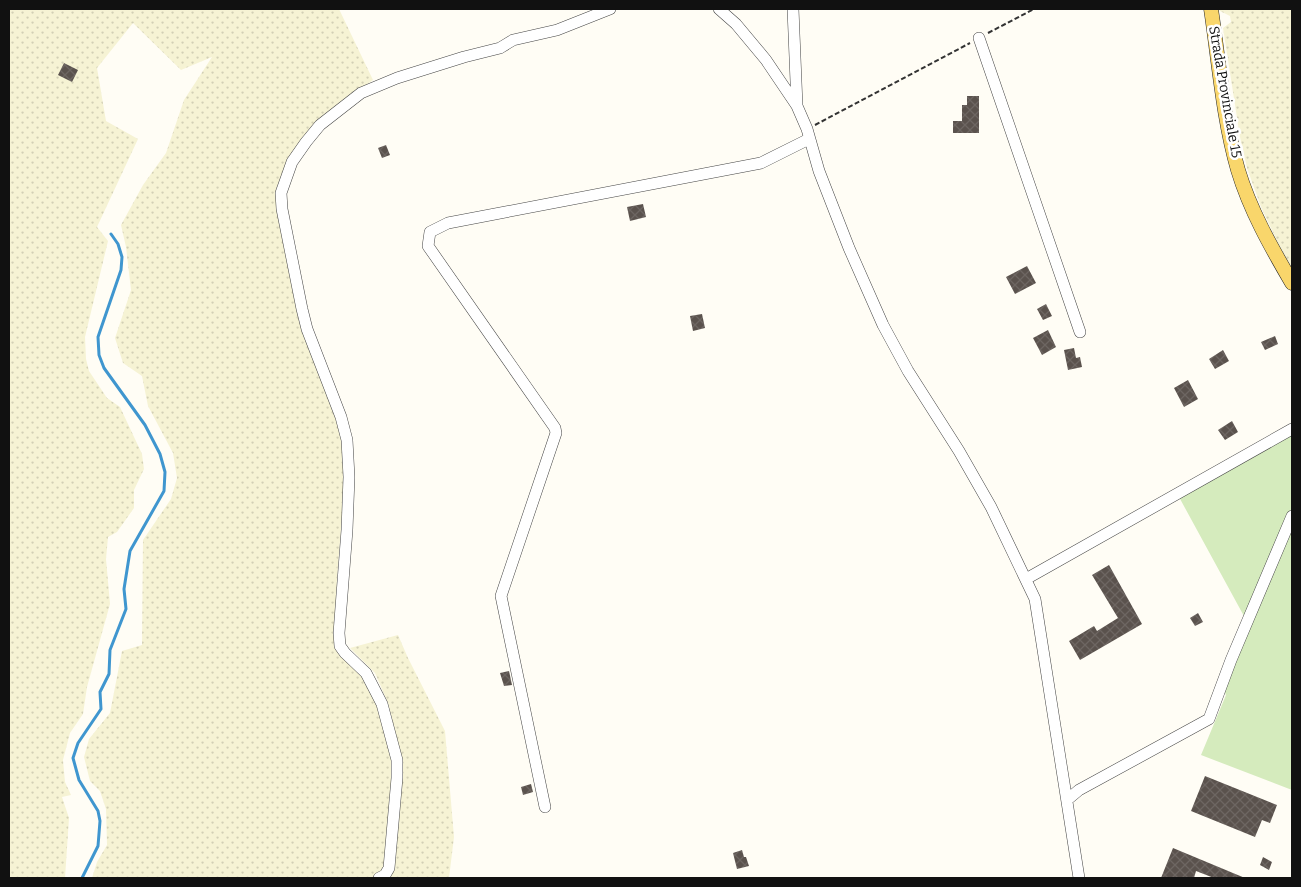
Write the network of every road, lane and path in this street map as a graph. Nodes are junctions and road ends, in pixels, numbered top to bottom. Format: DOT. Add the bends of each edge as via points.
graph roads {
  1 [pos="610,9"];
  2 [pos="719,9"];
  3 [pos="793,9"];
  4 [pos="1034,9"];
  5 [pos="1211,9"];
  6 [pos="979,38"];
  7 [pos="797,106"];
  8 [pos="808,134"];
  9 [pos="1292,283"];
  10 [pos="1080,332"];
  11 [pos="1292,429"];
  12 [pos="1292,516"];
  13 [pos="1026,579"];
  14 [pos="1067,800"];
  15 [pos="545,808"];
  16 [pos="379,878"];
  17 [pos="1079,878"];
  1 -- 16 [label="street" via="557,30 513,40 500,48 397,78 361,93 320,125 292,162 283,184 282,209 302,309 347,440 348,530 340,646 374,687 382,704 397,760 389,868"];
  2 -- 7 [label="street" via="766,60"];
  3 -- 7 [label="street"];
  4 -- 6 [label="path"];
  5 -- 9 [label="main road, Strada Provinciale 15" via="1228,130 1238,171 1270,245"];
  6 -- 8 [label="path"];
  6 -- 10 [label="street"];
  7 -- 8 [label="street"];
  8 -- 13 [label="street" via="849,248 883,325 991,507"];
  8 -- 15 [label="street" via="761,163 448,223 430,232 428,246 556,428 501,596"];
  11 -- 13 [label="street"];
  12 -- 14 [label="street" via="1209,719 1079,790"];
  13 -- 14 [label="street" via="1035,599"];
  14 -- 17 [label="street"];
}
